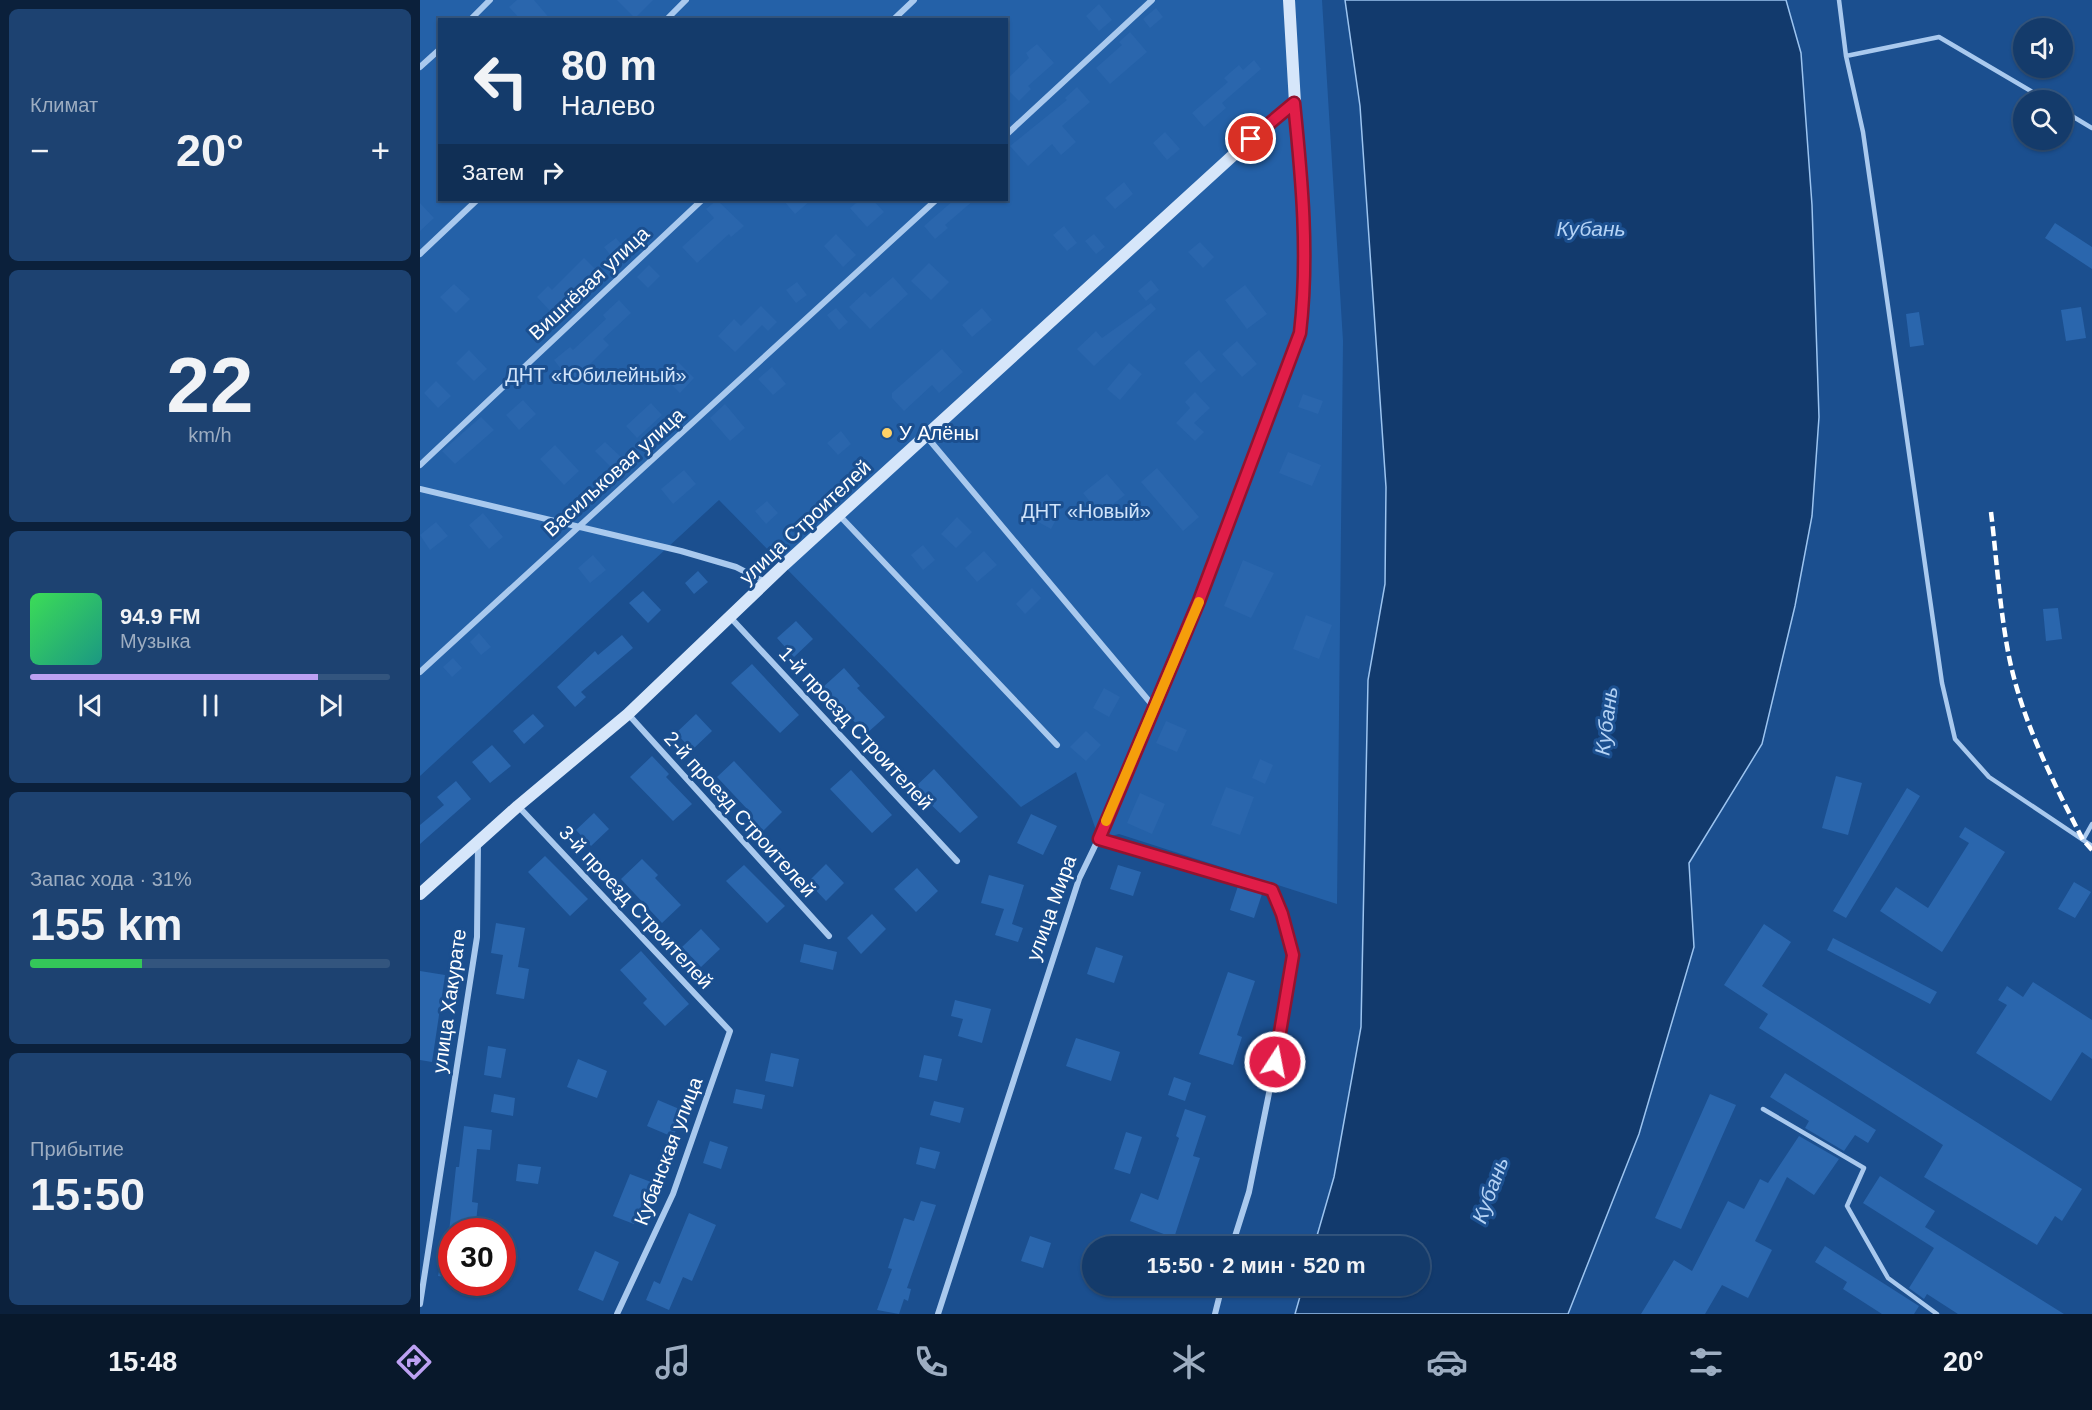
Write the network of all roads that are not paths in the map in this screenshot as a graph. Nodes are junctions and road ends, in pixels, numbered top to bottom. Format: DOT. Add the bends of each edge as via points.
graph roads {
  1 [pos="490,0"];
  2 [pos="686,0"];
  3 [pos="914,0"];
  4 [pos="1152,0"];
  5 [pos="1289,0"];
  6 [pos="1839,0"];
  7 [pos="472,18"];
  8 [pos="668,18"];
  9 [pos="895,18"];
  10 [pos="438,51"];
  11 [pos="1846,56"];
  12 [pos="420,67"];
  13 [pos="2029,90"];
  14 [pos="1294,103"];
  15 [pos="2073,117"];
  16 [pos="2092,128"];
  17 [pos="1008,133"];
  18 [pos="476,201"];
  19 [pos="701,201"];
  20 [pos="935,201"];
  21 [pos="420,254"];
  22 [pos="926,436"];
  23 [pos="420,465"];
  24 [pos="420,489"];
  25 [pos="839,515"];
  26 [pos="577,528"];
  27 [pos="767,583"];
  28 [pos="730,617"];
  29 [pos="420,672"];
  30 [pos="1154,707"];
  31 [pos="628,714"];
  32 [pos="1057,744"];
  33 [pos="518,806"];
  34 [pos="2092,824"];
  35 [pos="1099,839"];
  36 [pos="2083,840"];
  37 [pos="478,843"];
  38 [pos="2092,846"];
  39 [pos="957,861"];
  40 [pos="420,894"];
  41 [pos="829,936"];
  42 [pos="730,1031"];
  43 [pos="1762,1109"];
  44 [pos="1235,1236"];
  45 [pos="1220,1296"];
  46 [pos="420,1304"];
  47 [pos="617,1314"];
  48 [pos="938,1314"];
  49 [pos="1215,1314"];
  50 [pos="1936,1314"];
  1 -- 7 [label="street"];
  2 -- 8 [label="street"];
  3 -- 9 [label="street"];
  4 -- 17 [label="street"];
  5 -- 14 [label="street, улица Мира"];
  6 -- 11 [label="lane"];
  10 -- 12 [label="street"];
  11 -- 13 [label="lane" via="1939,37"];
  11 -- 36 [label="lane" via="1863,132 1942,683 1955,739 1989,777"];
  14 -- 22 [label="street, улица Строителей"];
  14 -- 30 [label="street, улица Мира" via="1306,287 1300,333 1199,601"];
  15 -- 16 [label="lane"];
  18 -- 21 [label="street"];
  19 -- 23 [label="street, Вишнёвая улица"];
  20 -- 26 [label="street, Васильковая улица"];
  22 -- 25 [label="street, улица Строителей"];
  22 -- 30 [label="street"];
  24 -- 26 [label="street"];
  25 -- 27 [label="street, улица Строителей"];
  25 -- 32 [label="street"];
  26 -- 27 [label="street" via="681,551 736,567"];
  26 -- 29 [label="street, Васильковая улица"];
  27 -- 28 [label="street, улица Строителей"];
  28 -- 31 [label="street, улица Строителей"];
  28 -- 39 [label="street, 1-й проезд Строителей"];
  30 -- 35 [label="street, улица Мира"];
  31 -- 33 [label="street, улица Строителей"];
  31 -- 41 [label="street, 2-й проезд Строителей"];
  33 -- 37 [label="street, улица Строителей"];
  33 -- 42 [label="street, 3-й проезд Строителей"];
  34 -- 36 [label="lane"];
  35 -- 44 [label="street" via="1272,890 1282,914 1293,955 1284,1019 1249,1192"];
  35 -- 48 [label="street, улица Мира" via="1079,879"];
  36 -- 38 [label="lane"];
  37 -- 40 [label="street, улица Строителей"];
  37 -- 46 [label="street, улица Хакурате" via="477,937"];
  42 -- 47 [label="street, Кубанская улица" via="673,1194"];
  43 -- 50 [label="lane" via="1864,1168 1847,1206 1888,1278"];
  45 -- 49 [label="street"];
}
